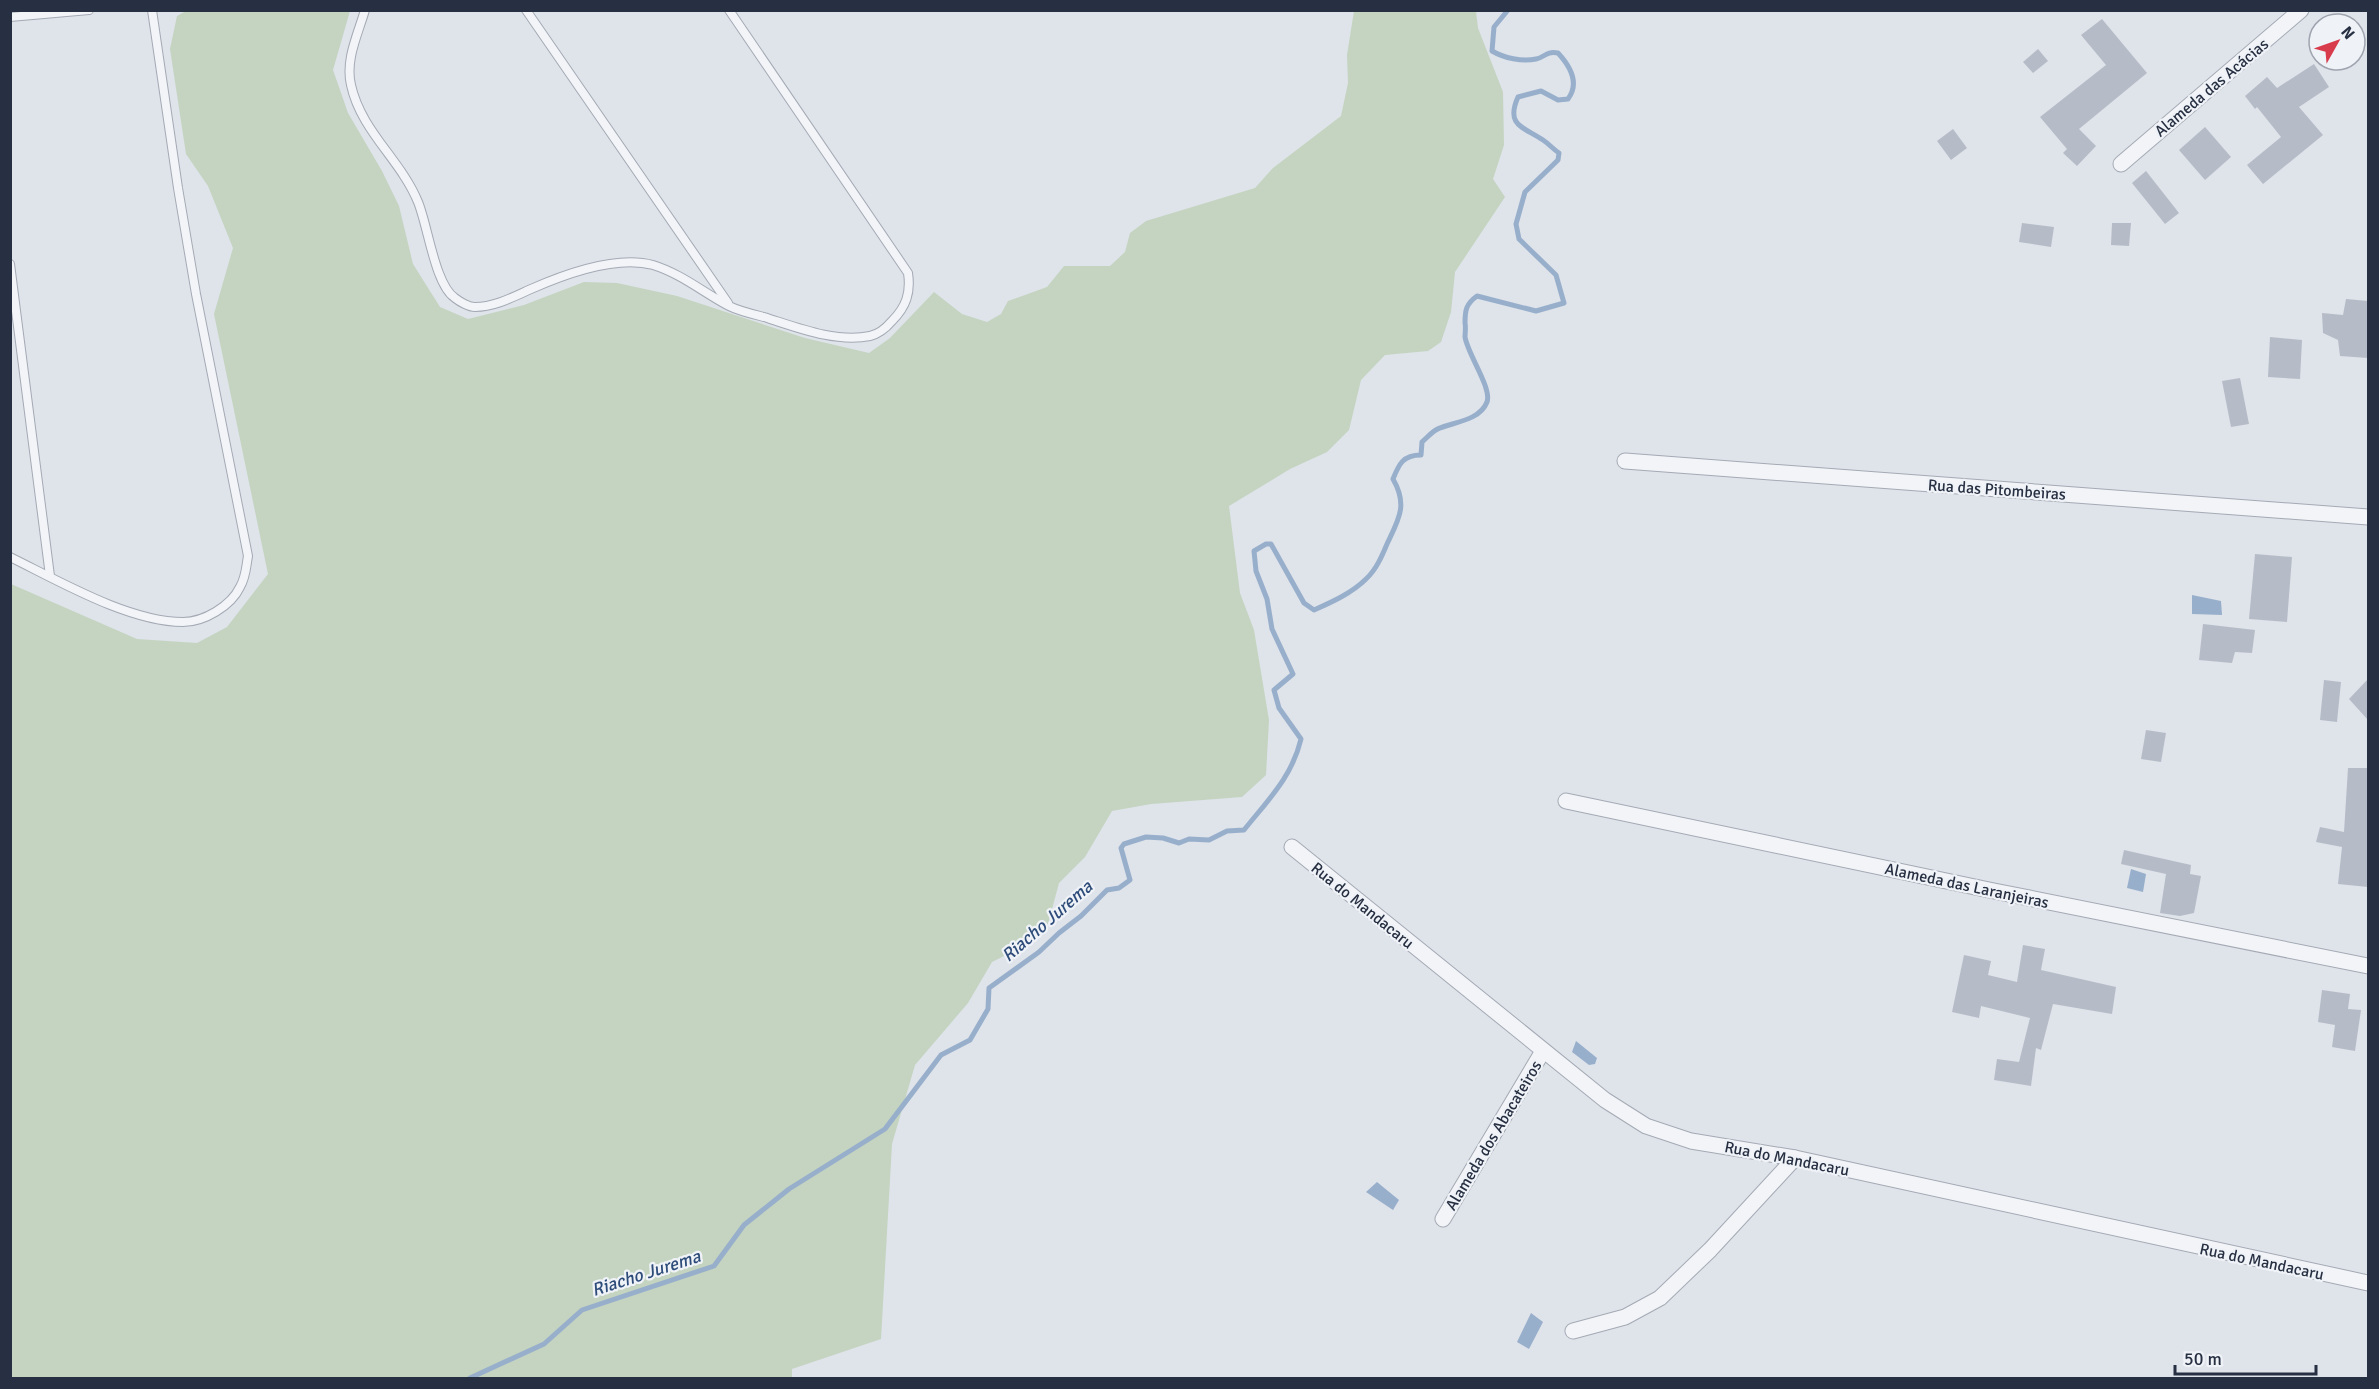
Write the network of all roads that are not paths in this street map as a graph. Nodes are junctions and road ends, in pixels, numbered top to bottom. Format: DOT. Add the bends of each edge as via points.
graph roads {
  1 [pos="89,10"];
  2 [pos="152,10"];
  3 [pos="365,10"];
  4 [pos="526,10"];
  5 [pos="729,10"];
  6 [pos="2301,10"];
  7 [pos="10,17"];
  8 [pos="2121,164"];
  9 [pos="10,264"];
  10 [pos="731,307"];
  11 [pos="1625,460"];
  12 [pos="2368,517"];
  13 [pos="10,557"];
  14 [pos="50,576"];
  15 [pos="1566,801"];
  16 [pos="1292,847"];
  17 [pos="2368,966"];
  18 [pos="1543,1051"];
  19 [pos="1795,1158"];
  20 [pos="1443,1219"];
  21 [pos="2368,1283"];
  22 [pos="1573,1331"];
  1 -- 7 [label="lane"];
  2 -- 14 [label="lane" via="196,294 248,556 245,576 228,602 205,618 184,622 147,617"];
  3 -- 10 [label="lane" via="349,67 351,85 359,110 413,189 428,228 440,278 453,297 473,308 497,304 562,276 632,262 676,274"];
  4 -- 10 [label="lane"];
  5 -- 10 [label="lane" via="908,273 910,288 899,314 872,336 852,338 814,332"];
  6 -- 8 [label="street, Alameda das Acácias"];
  9 -- 14 [label="lane"];
  11 -- 12 [label="street, Rua das Pitombeiras"];
  13 -- 14 [label="lane"];
  15 -- 17 [label="street, Alameda das Laranjeiras"];
  16 -- 18 [label="street, Rua do Mandacaru"];
  18 -- 19 [label="street, Rua do Mandacaru" via="1605,1100 1646,1126 1691,1141"];
  18 -- 20 [label="street, Alameda dos Abacateiros"];
  19 -- 21 [label="street, Rua do Mandacaru"];
  19 -- 22 [label="street" via="1710,1251 1660,1298 1624,1317"];
}
